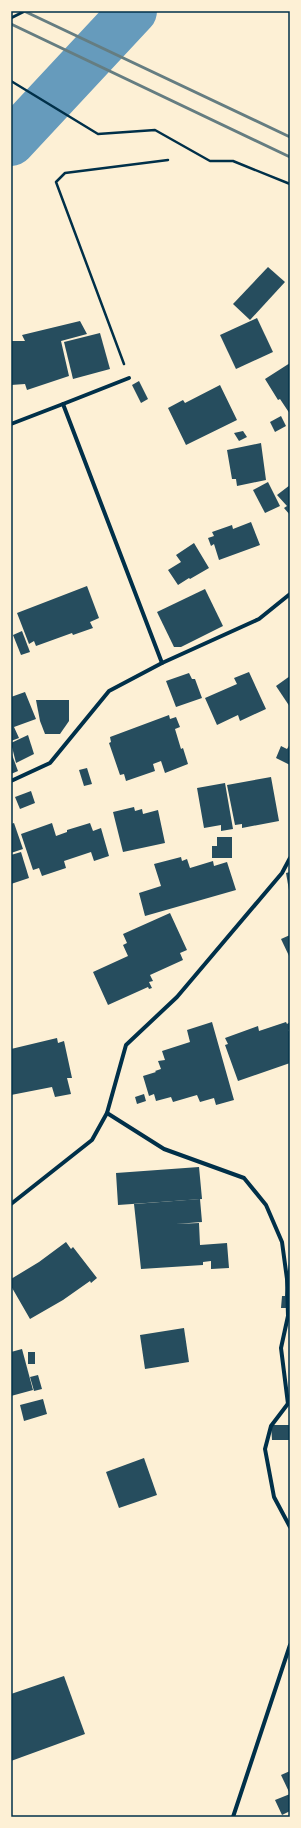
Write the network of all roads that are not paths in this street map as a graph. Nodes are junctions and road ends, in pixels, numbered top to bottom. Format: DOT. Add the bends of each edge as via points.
graph roads {
  1 [pos="24,11"];
  2 [pos="11,18"];
  3 [pos="129,378"];
  4 [pos="63,404"];
  5 [pos="11,424"];
  6 [pos="290,594"];
  7 [pos="162,663"];
  8 [pos="11,781"];
  9 [pos="290,858"];
  10 [pos="107,1114"];
  11 [pos="11,1204"];
  12 [pos="289,1403"];
  13 [pos="290,1527"];
  14 [pos="290,1645"];
  15 [pos="233,1817"];
  1 -- 2 [label="lane"];
  3 -- 4 [label="street"];
  4 -- 5 [label="street"];
  4 -- 7 [label="street"];
  6 -- 7 [label="street" via="259,619"];
  7 -- 8 [label="street" via="109,691 50,763"];
  9 -- 10 [label="street" via="282,873 177,997 126,1046"];
  10 -- 11 [label="street" via="92,1140"];
  10 -- 12 [label="street" via="164,1149 244,1178 266,1205 282,1242 287,1279 288,1316 281,1348"];
  12 -- 13 [label="street" via="271,1426 265,1449 274,1497"];
  14 -- 15 [label="street"];
}
